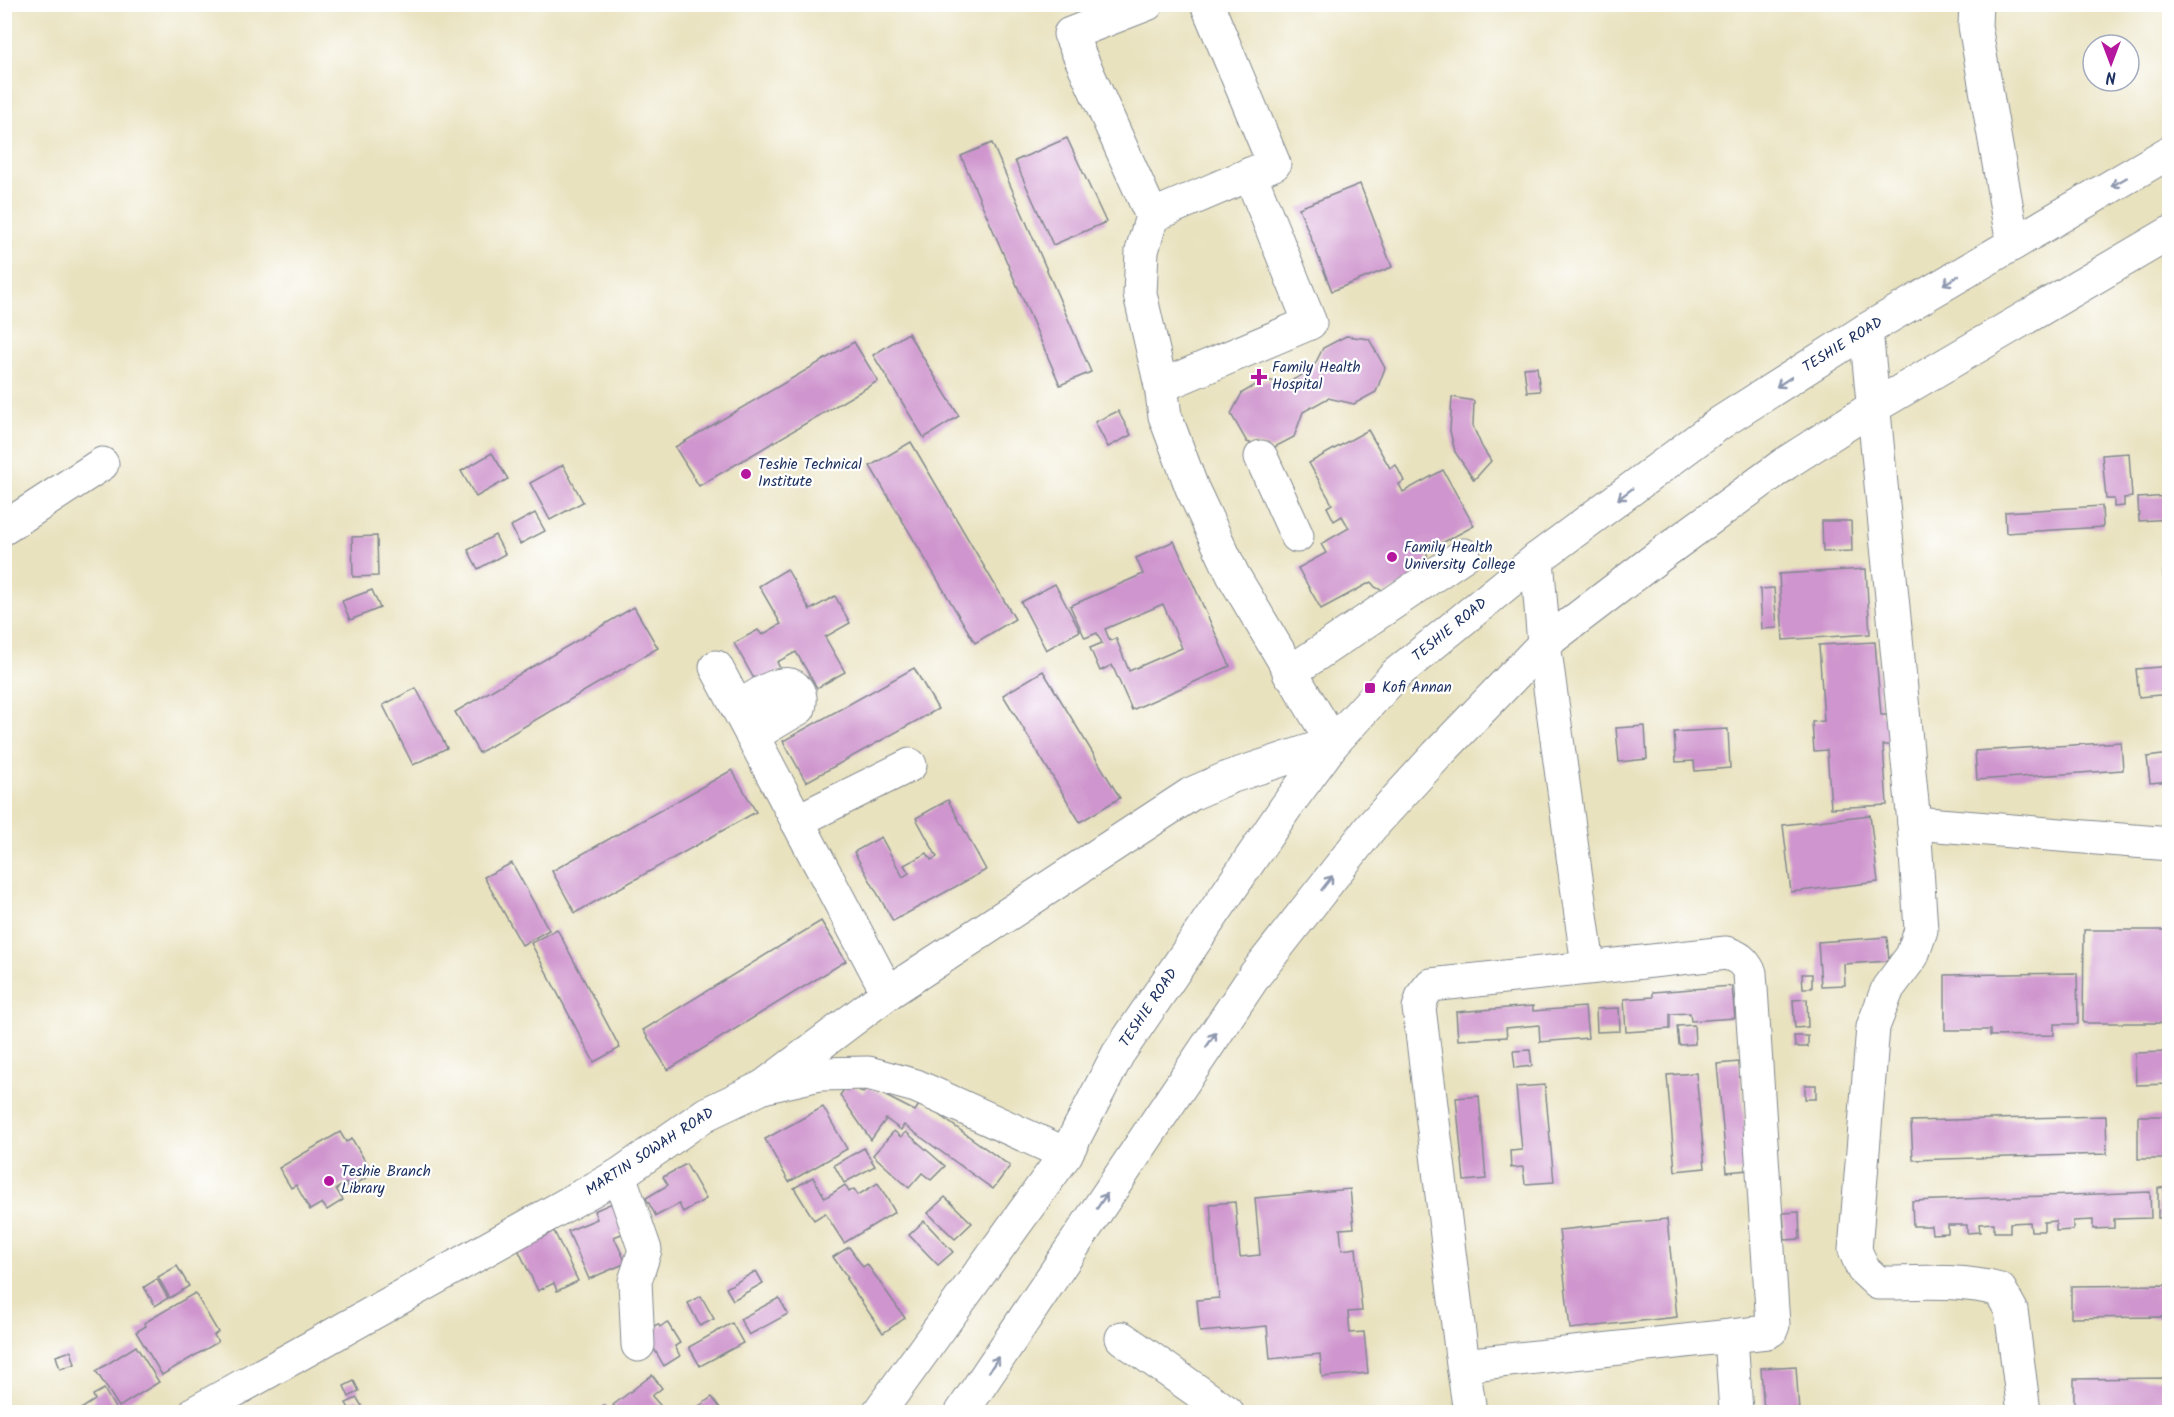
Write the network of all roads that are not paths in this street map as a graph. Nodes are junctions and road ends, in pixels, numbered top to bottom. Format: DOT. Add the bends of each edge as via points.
graph roads {
  1 [pos="1147,4"];
  2 [pos="1207,4"];
  3 [pos="1976,4"];
  4 [pos="2169,152"];
  5 [pos="1250,174"];
  6 [pos="1152,216"];
  7 [pos="2169,233"];
  8 [pos="2013,244"];
  9 [pos="1866,330"];
  10 [pos="1161,386"];
  11 [pos="1872,408"];
  12 [pos="1261,457"];
  13 [pos="102,464"];
  14 [pos="4,528"];
  15 [pos="1297,536"];
  16 [pos="1464,555"];
  17 [pos="1537,560"];
  18 [pos="1544,644"];
  19 [pos="716,667"];
  20 [pos="1289,673"];
  21 [pos="738,708"];
  22 [pos="752,736"];
  23 [pos="1333,743"];
  24 [pos="910,765"];
  25 [pos="797,821"];
  26 [pos="1914,823"];
  27 [pos="2169,844"];
  28 [pos="1588,966"];
  29 [pos="888,993"];
  30 [pos="763,1087"];
  31 [pos="1066,1154"];
  32 [pos="620,1175"];
  33 [pos="1731,1336"];
  34 [pos="1122,1338"];
  35 [pos="638,1345"];
  36 [pos="1463,1365"];
  37 [pos="196,1413"];
  38 [pos="879,1413"];
  39 [pos="962,1413"];
  40 [pos="1227,1413"];
  41 [pos="1470,1413"];
  42 [pos="1736,1413"];
  43 [pos="2024,1413"];
  1 -- 6 [label="main road" via="1070,34"];
  2 -- 5 [label="main road" via="1274,164"];
  3 -- 8 [label="main road" via="1975,26"];
  4 -- 8 [label="main road, TESHIE ROAD, one-way"];
  5 -- 6 [label="main road"];
  5 -- 10 [label="main road" via="1310,323"];
  6 -- 10 [label="main road" via="1142,251 1140,294"];
  7 -- 11 [label="main road"];
  8 -- 9 [label="main road, TESHIE ROAD, one-way"];
  9 -- 11 [label="main road"];
  9 -- 17 [label="main road, TESHIE ROAD, one-way" via="1720,423"];
  10 -- 20 [label="main road" via="1165,416 1192,488 1233,575"];
  11 -- 18 [label="main road" via="1786,463"];
  11 -- 26 [label="main road"];
  12 -- 15 [label="main road"];
  13 -- 14 [label="main road"];
  16 -- 20 [label="main road"];
  17 -- 18 [label="main road"];
  17 -- 23 [label="main road, TESHIE ROAD" via="1396,674"];
  18 -- 28 [label="main road"];
  39 -- 18 [label="main road, one-way" via="1254,975 1371,827"];
  19 -- 21 [label="main road"];
  20 -- 23 [label="main road"];
  21 -- 22 [label="main road"];
  21 -- 22 [label="main road" via="778,684 788,683 799,694 799,708"];
  22 -- 25 [label="main road"];
  23 -- 29 [label="main road" via="1191,794"];
  23 -- 31 [label="main road, TESHIE ROAD" via="1118,1054"];
  24 -- 25 [label="main road"];
  25 -- 29 [label="main road"];
  26 -- 27 [label="main road"];
  26 -- 43 [label="main road" via="1921,930 1912,956 1888,988 1873,1027 1855,1250 1863,1269 1878,1283 1958,1283 2000,1290 2011,1310"];
  28 -- 33 [label="main road" via="1726,953 1739,958 1750,973 1773,1325 1767,1332"];
  28 -- 36 [label="main road" via="1431,984 1423,995 1419,1008"];
  29 -- 30 [label="main road"];
  30 -- 31 [label="main road, MARTIN SOWAH ROAD" via="820,1074 868,1073 916,1086"];
  30 -- 32 [label="main road, MARTIN SOWAH ROAD" via="706,1114"];
  31 -- 38 [label="main road, TESHIE ROAD"];
  32 -- 35 [label="main road" via="645,1250 635,1281"];
  32 -- 37 [label="main road, MARTIN SOWAH ROAD"];
  33 -- 36 [label="main road"];
  33 -- 42 [label="main road"];
  34 -- 40 [label="main road"];
  36 -- 41 [label="main road"];
}
